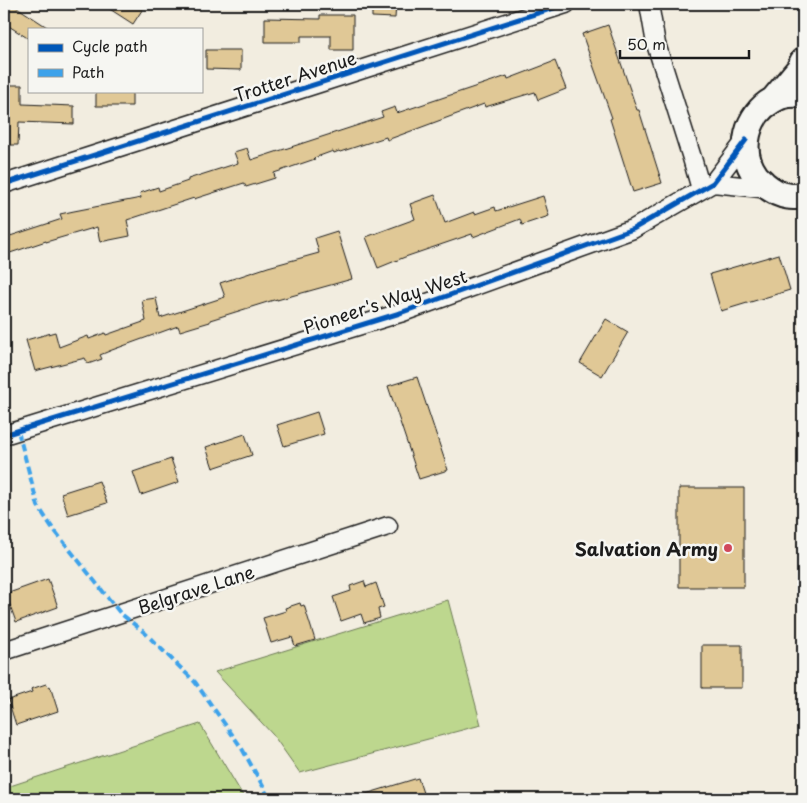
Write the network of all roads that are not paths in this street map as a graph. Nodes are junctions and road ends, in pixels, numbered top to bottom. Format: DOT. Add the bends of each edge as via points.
graph roads {
  1 [pos="566,4"];
  2 [pos="649,4"];
  3 [pos="803,61"];
  4 [pos="803,94"];
  5 [pos="774,99"];
  6 [pos="746,140"];
  7 [pos="4,184"];
  8 [pos="707,186"];
  9 [pos="791,197"];
  10 [pos="4,435"];
  11 [pos="388,526"];
  12 [pos="4,651"];
  1 -- 7 [label="street, Trotter Avenue"];
  2 -- 8 [label="street" via="656,44 692,158"];
  3 -- 5 [label="main road"];
  4 -- 5 [label="main road"];
  5 -- 6 [label="main road" via="760,109"];
  6 -- 8 [label="street, Pioneer's Way West"];
  6 -- 9 [label="main road" via="747,159 756,176"];
  8 -- 9 [label="street"];
  8 -- 10 [label="street, Pioneer's Way West" via="633,229 400,313"];
  11 -- 12 [label="street, Belgrave Lane"];
}
